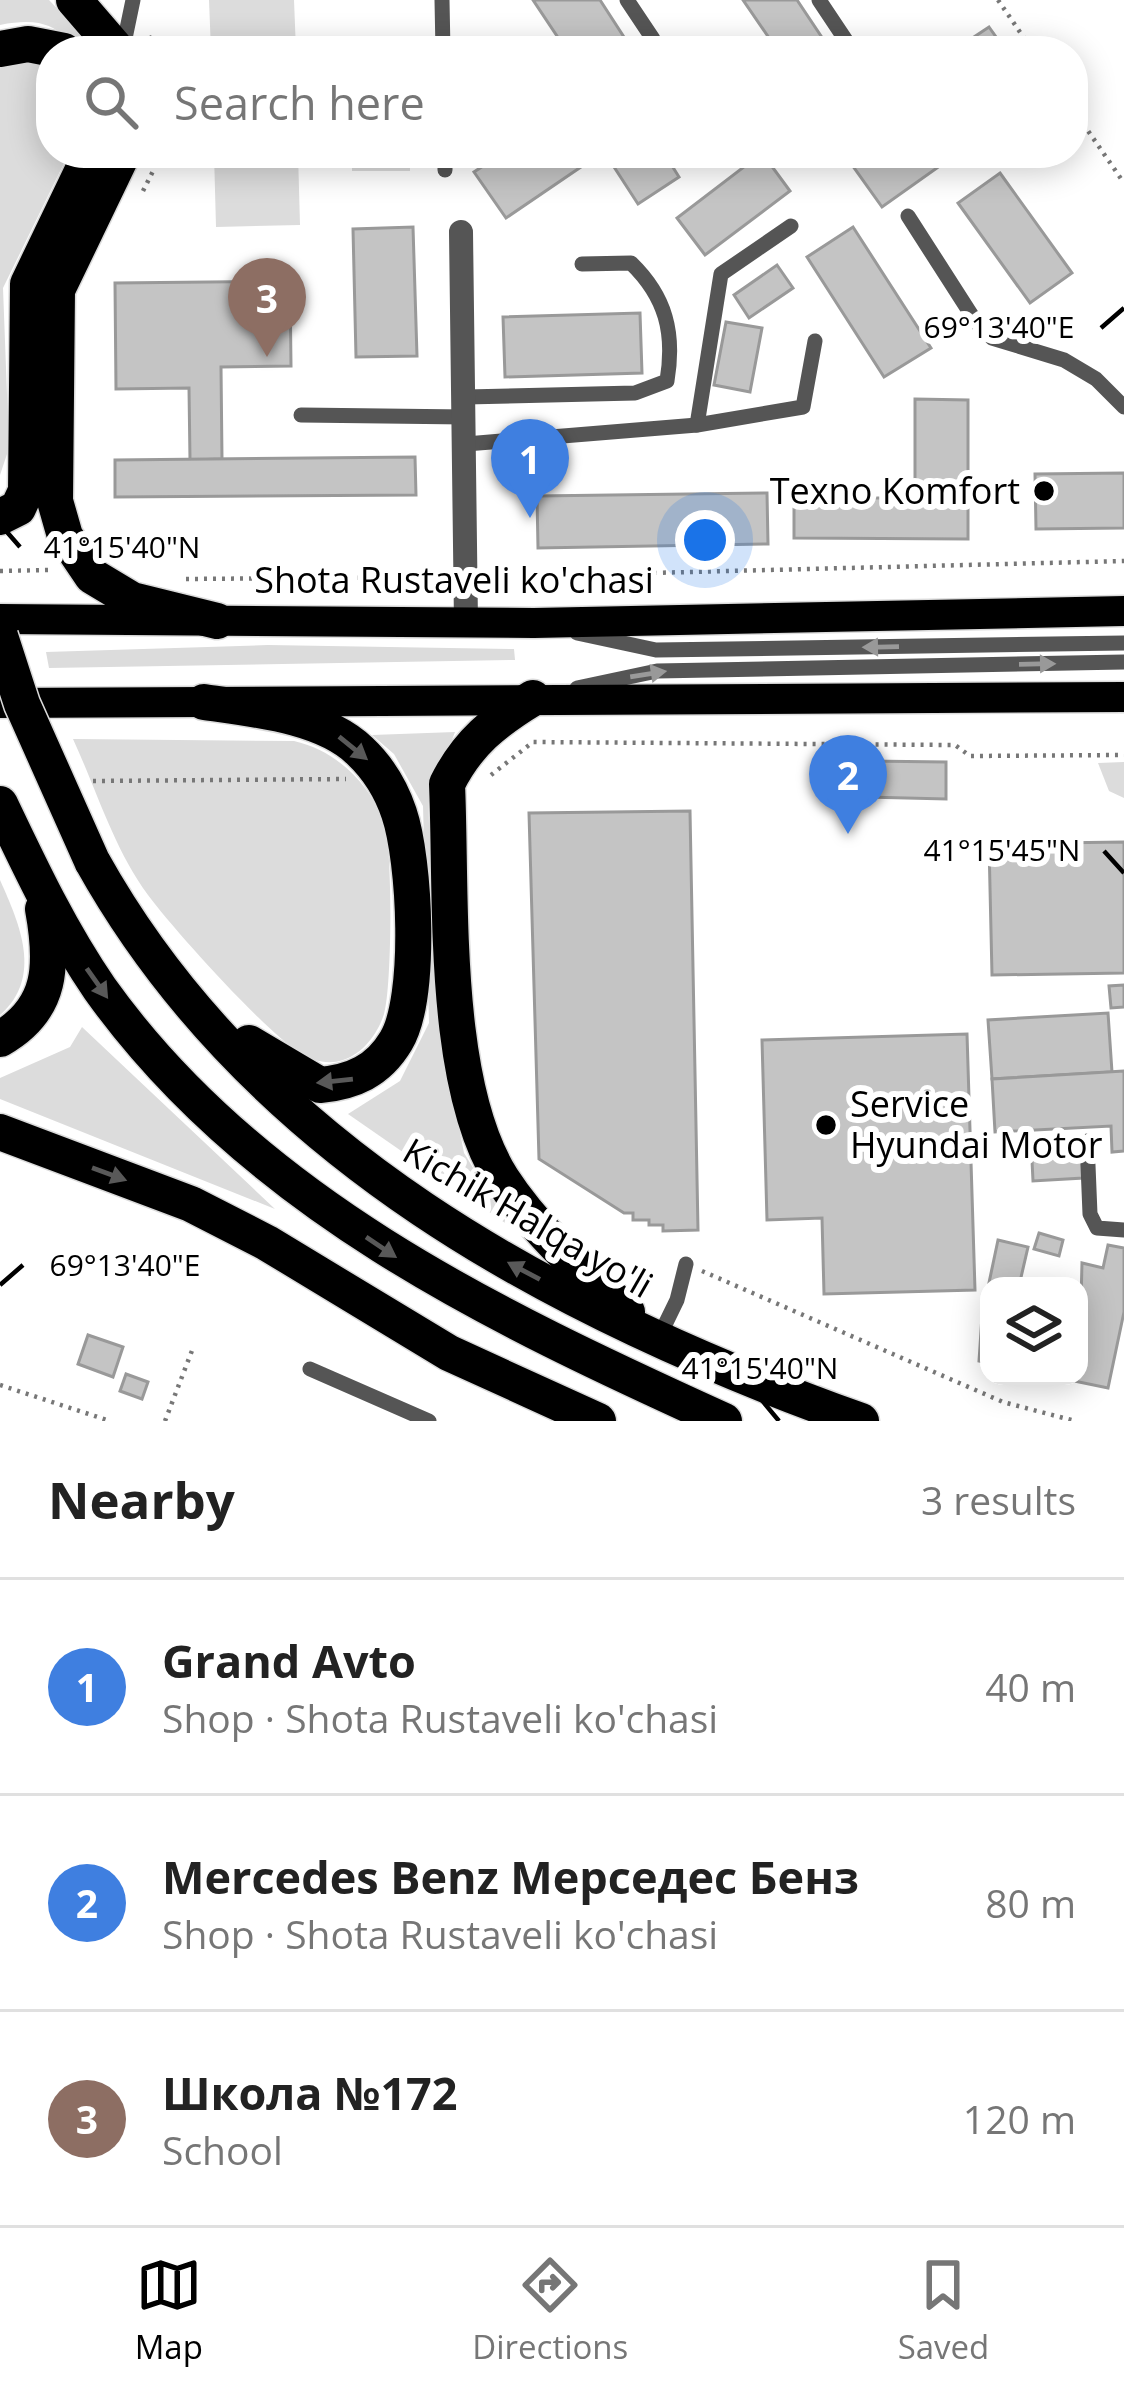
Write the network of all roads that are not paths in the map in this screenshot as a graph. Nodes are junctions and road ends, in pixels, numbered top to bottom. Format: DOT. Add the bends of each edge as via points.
graph roads {
  1 [pos="74,0"];
  2 [pos="133,0"];
  3 [pos="442,0"];
  4 [pos="627,0"];
  5 [pos="819,0"];
  6 [pos="106,36"];
  7 [pos="124,36"];
  8 [pos="443,36"];
  9 [pos="651,36"];
  10 [pos="844,36"];
  11 [pos="36,46"];
  12 [pos="0,50"];
  13 [pos="85,168"];
  14 [pos="116,168"];
  15 [pos="908,216"];
  16 [pos="791,226"];
  17 [pos="461,232"];
  18 [pos="582,265"];
  19 [pos="814,341"];
  20 [pos="466,407"];
  21 [pos="1124,407"];
  22 [pos="301,415"];
  23 [pos="697,425"];
  24 [pos="466,444"];
  25 [pos="0,517"];
  26 [pos="1124,611"];
  27 [pos="0,619"];
  28 [pos="217,621"];
  29 [pos="466,623"];
  30 [pos="535,623"];
  31 [pos="0,636"];
  32 [pos="1124,643"];
  33 [pos="1124,662"];
  34 [pos="533,698"];
  35 [pos="1124,698"];
  36 [pos="204,702"];
  37 [pos="0,703"];
  38 [pos="0,804"];
  39 [pos="38,882"];
  40 [pos="170,983"];
  41 [pos="0,1039"];
  42 [pos="0,1132"];
  43 [pos="1087,1141"];
  44 [pos="1124,1230"];
  45 [pos="686,1264"];
  46 [pos="658,1340"];
  47 [pos="310,1369"];
  48 [pos="429,1421"];
  49 [pos="598,1421"];
  50 [pos="724,1421"];
  51 [pos="861,1421"];
  1 -- 6 [label="highway"];
  2 -- 7 [label="lane"];
  3 -- 8 [label="lane"];
  4 -- 9 [label="lane"];
  5 -- 10 [label="lane"];
  11 -- 12 [label="highway"];
  13 -- 25 [label="highway" via="28,284 26,491 14,512"];
  14 -- 28 [label="highway" via="57,290 55,501 65,536 92,576 132,600"];
  15 -- 21 [label="lane" via="992,338 1064,360"];
  16 -- 23 [label="lane" via="721,274"];
  17 -- 20 [label="street"];
  18 -- 20 [label="lane" via="631,263 656,287 673,342 667,381 634,393"];
  19 -- 23 [label="lane" via="803,407"];
  20 -- 22 [label="lane"];
  20 -- 24 [label="street"];
  23 -- 24 [label="lane"];
  24 -- 29 [label="street"];
  26 -- 30 [label="main road, Shota Rustaveli ko'chasi"];
  27 -- 28 [label="main road, Shota Rustaveli ko'chasi"];
  28 -- 29 [label="main road, Shota Rustaveli ko'chasi"];
  29 -- 30 [label="main road, Shota Rustaveli ko'chasi"];
  32 -- 30 [label="lane, one-way" via="656,650"];
  31 -- 40 [label="highway, Kichik Halqa yo'li, bridge" via="92,861"];
  34 -- 33 [label="lane, one-way" via="658,671"];
  34 -- 35 [label="main road"];
  34 -- 36 [label="main road"];
  34 -- 46 [label="highway" via="493,722 447,784 464,1071 509,1189 574,1264"];
  36 -- 37 [label="main road"];
  36 -- 40 [label="highway, one-way" via="281,715 340,736 385,780 408,864 408,1006 380,1060 361,1077 320,1085 278,1064"];
  38 -- 39 [label="highway"];
  39 -- 41 [label="highway" via="51,952 45,992 35,1012"];
  39 -- 50 [label="highway, one-way" via="130,1028 300,1188 422,1274"];
  46 -- 40 [label="highway, Kichik Halqa yo'li, one-way" via="393,1194 244,1064"];
  42 -- 49 [label="highway, one-way" via="191,1204 449,1353"];
  43 -- 44 [label="lane" via="1090,1214 1097,1228"];
  45 -- 46 [label="lane"];
  46 -- 51 [label="highway, Kichik Halqa yo'li"];
  47 -- 48 [label="lane"];
}
